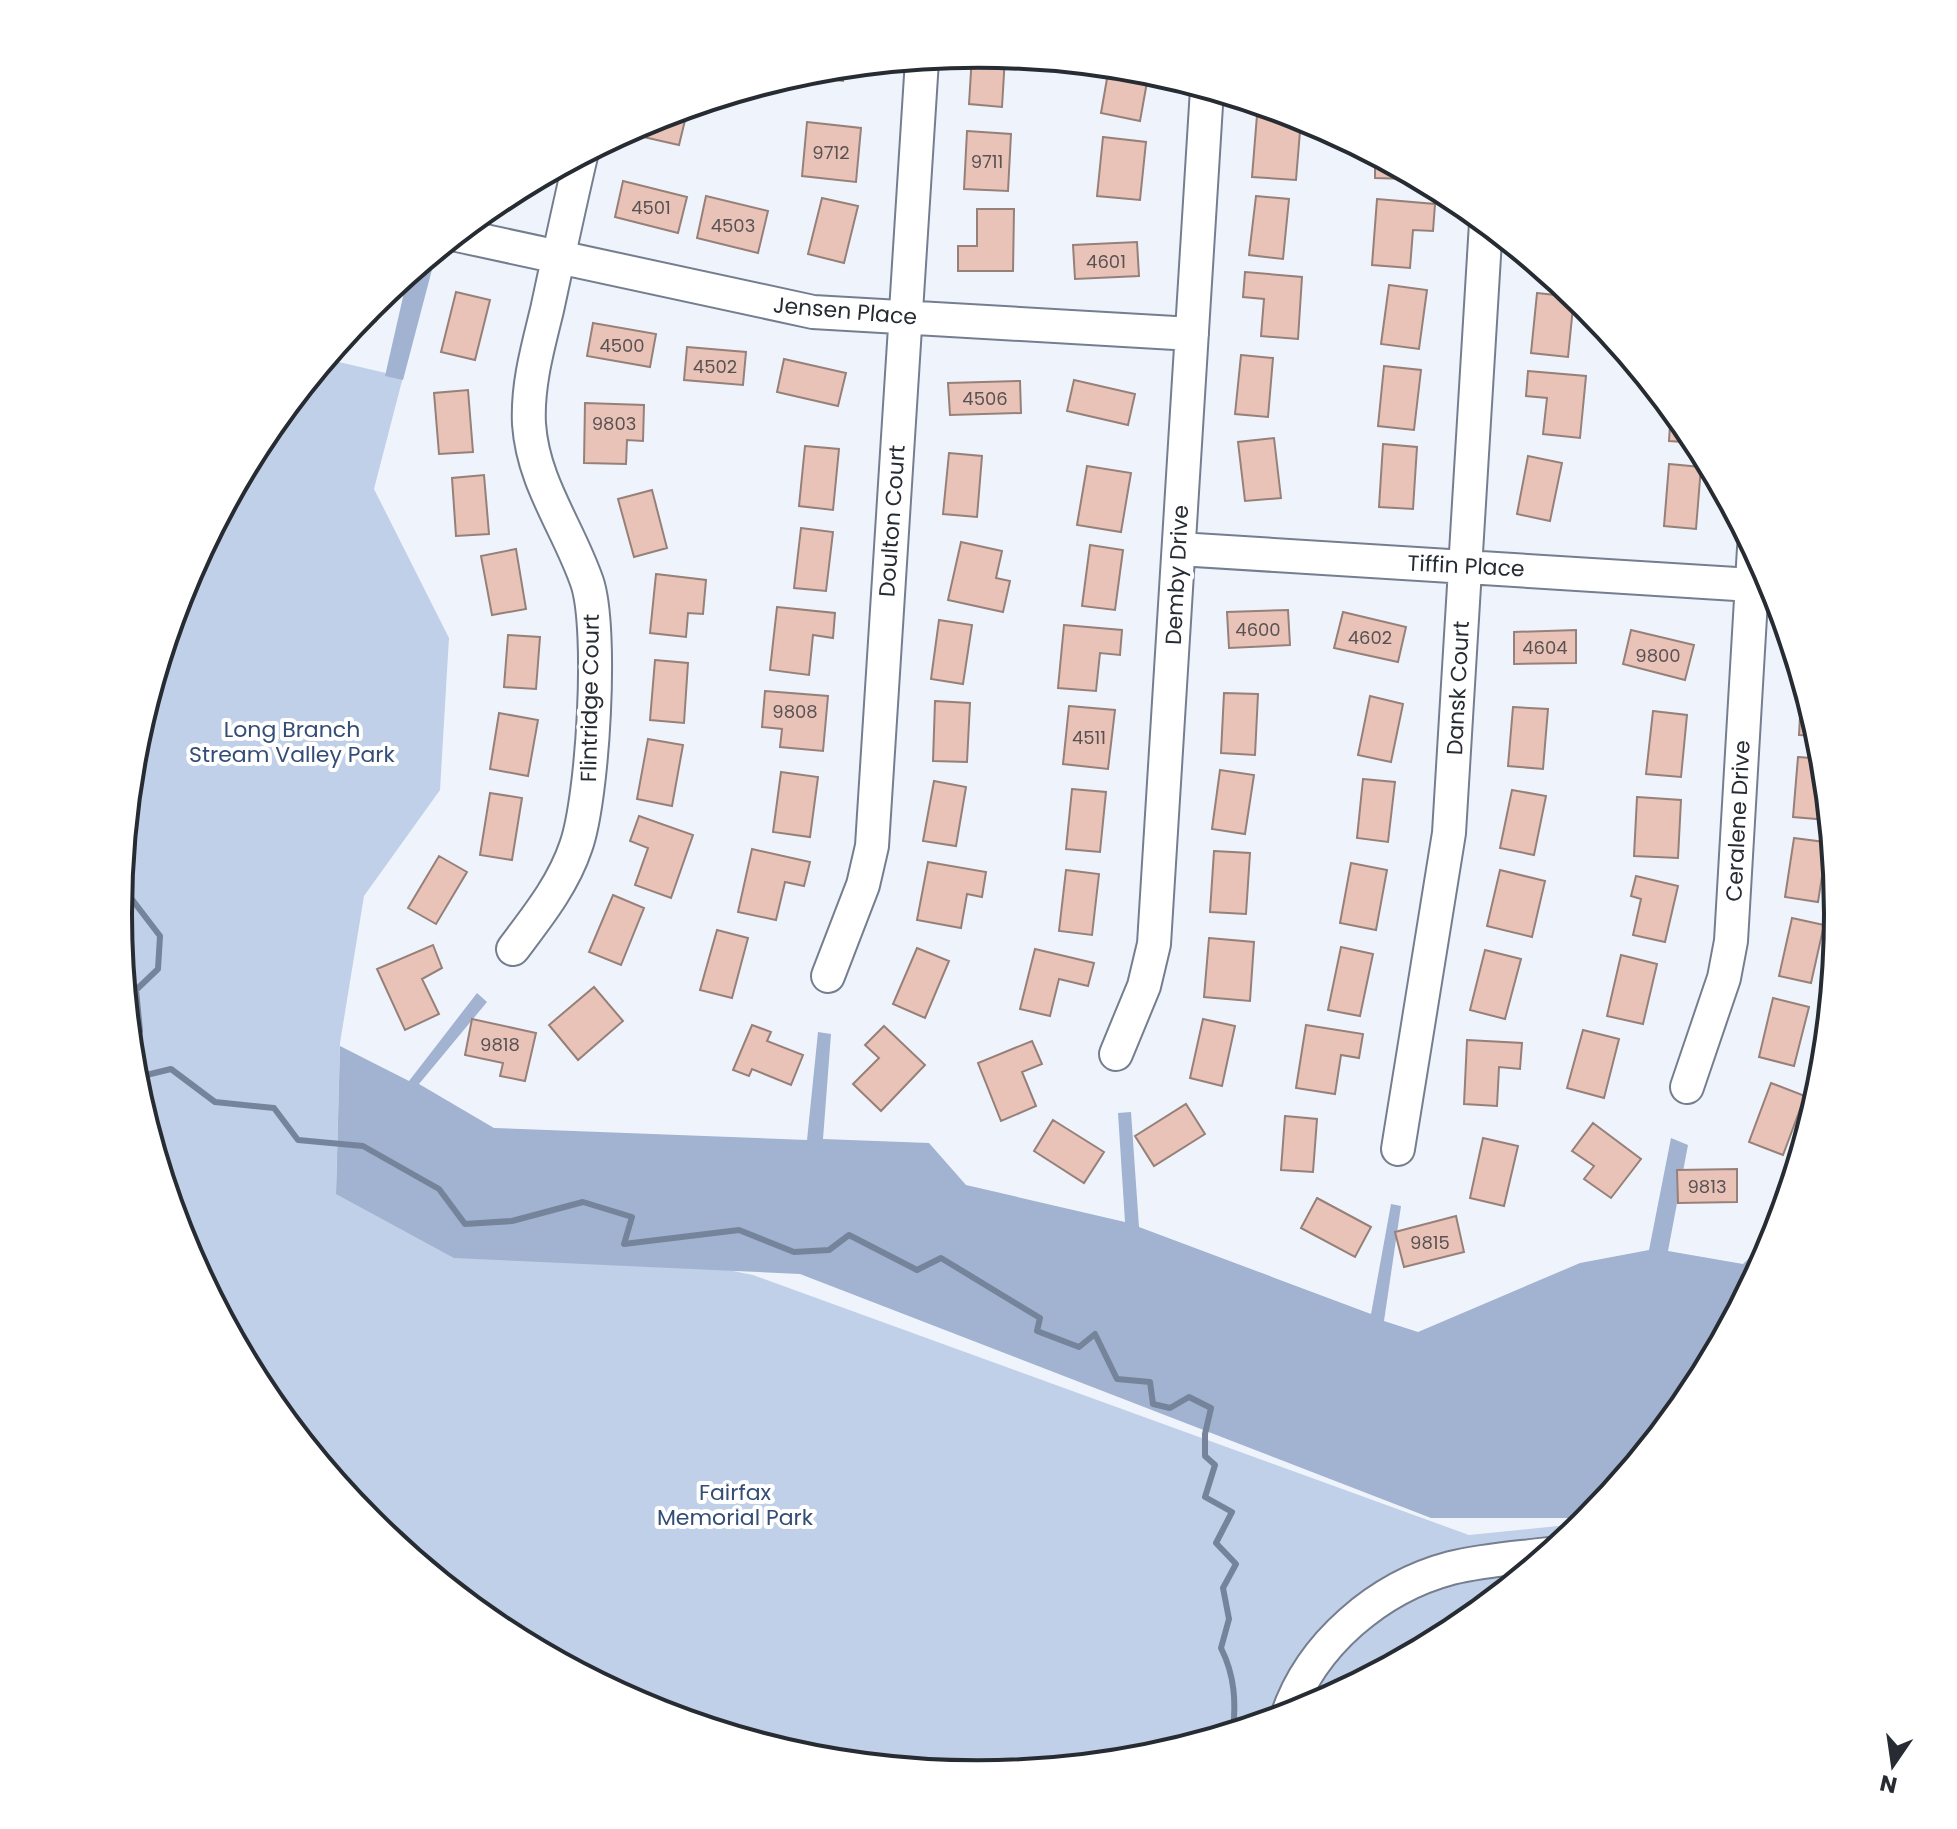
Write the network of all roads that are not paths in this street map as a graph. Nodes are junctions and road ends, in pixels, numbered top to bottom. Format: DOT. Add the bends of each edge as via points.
graph roads {
  1 [pos="921,70"];
  2 [pos="1206,100"];
  3 [pos="578,169"];
  4 [pos="1485,237"];
  5 [pos="470,238"];
  6 [pos="558,257"];
  7 [pos="904,317"];
  8 [pos="1192,334"];
  9 [pos="1179,549"];
  10 [pos="1465,566"];
  11 [pos="1753,573"];
  12 [pos="1752,585"];
  13 [pos="513,949"];
  14 [pos="828,976"];
  15 [pos="1116,1054"];
  16 [pos="1687,1087"];
  17 [pos="1398,1149"];
  18 [pos="1530,1557"];
  19 [pos="1292,1701"];
  1 -- 7 [label="street, Doulton Court"];
  2 -- 8 [label="street, Demby Drive"];
  3 -- 6 [label="street, Flintridge Court"];
  4 -- 10 [label="street, Dansk Court"];
  5 -- 6 [label="street, Jensen Place"];
  6 -- 7 [label="street, Jensen Place" via="784,308"];
  6 -- 13 [label="street, Flintridge Court" via="532,376 529,424 539,478 575,551 593,610 587,796 567,869"];
  7 -- 8 [label="street, Jensen Place"];
  7 -- 14 [label="street, Doulton Court" via="872,846"];
  8 -- 9 [label="street, Demby Drive"];
  9 -- 10 [label="street, Tiffin Place"];
  9 -- 15 [label="street, Demby Drive" via="1154,944 1144,986"];
  10 -- 12 [label="street, Tiffin Place"];
  10 -- 17 [label="street, Dansk Court" via="1449,833"];
  11 -- 12 [label="street, Ceralene Drive"];
  12 -- 16 [label="street, Ceralene Drive" via="1731,941"];
  18 -- 19 [label="street" via="1450,1568 1378,1602 1325,1650"];
}
